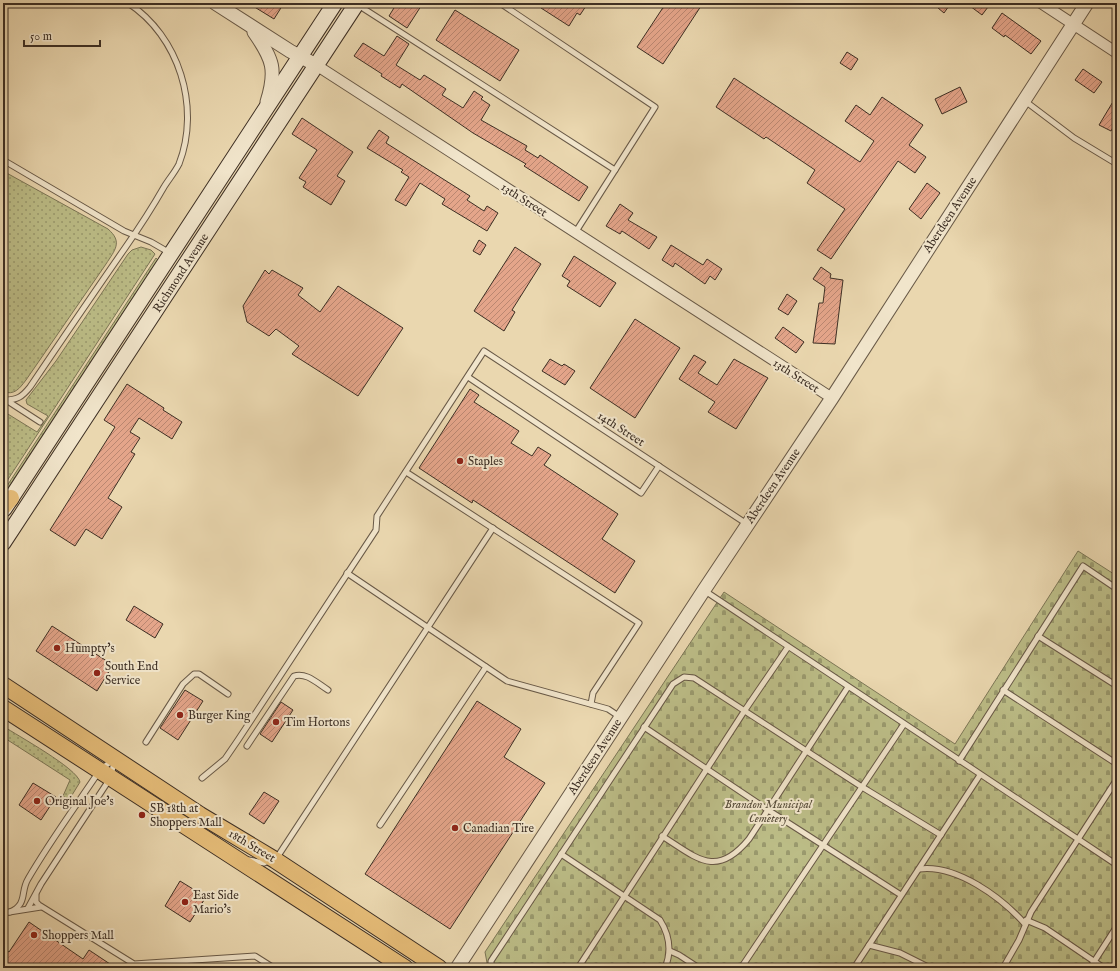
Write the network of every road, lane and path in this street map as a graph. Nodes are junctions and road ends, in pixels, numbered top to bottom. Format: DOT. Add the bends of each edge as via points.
graph roads {
  1 [pos="128,3"];
  2 [pos="335,3"];
  3 [pos="357,3"];
  4 [pos="500,3"];
  5 [pos="1041,3"];
  6 [pos="1087,3"];
  7 [pos="220,4"];
  8 [pos="1073,24"];
  9 [pos="249,25"];
  10 [pos="1117,52"];
  11 [pos="300,57"];
  12 [pos="316,65"];
  13 [pos="1024,100"];
  14 [pos="264,112"];
  15 [pos="3,160"];
  16 [pos="1117,164"];
  17 [pos="615,170"];
  18 [pos="574,233"];
  19 [pos="134,235"];
  20 [pos="170,253"];
  21 [pos="187,264"];
  22 [pos="468,377"];
  23 [pos="832,398"];
  24 [pos="4,400"];
  25 [pos="40,422"];
  26 [pos="659,466"];
  27 [pos="406,472"];
  28 [pos="6,505"];
  29 [pos="747,524"];
  30 [pos="493,528"];
  31 [pos="3,543"];
  32 [pos="347,573"];
  33 [pos="1117,589"];
  34 [pos="704,590"];
  35 [pos="428,627"];
  36 [pos="1038,636"];
  37 [pos="788,647"];
  38 [pos="486,667"];
  39 [pos="6,686"];
  40 [pos="1117,686"];
  41 [pos="848,687"];
  42 [pos="328,690"];
  43 [pos="1003,690"];
  44 [pos="228,694"];
  45 [pos="591,704"];
  46 [pos="3,708"];
  47 [pos="745,710"];
  48 [pos="621,718"];
  49 [pos="904,724"];
  50 [pos="644,727"];
  51 [pos="146,742"];
  52 [pos="247,746"];
  53 [pos="808,750"];
  54 [pos="115,758"];
  55 [pos="959,761"];
  56 [pos="1117,764"];
  57 [pos="707,769"];
  58 [pos="105,774"];
  59 [pos="980,775"];
  60 [pos="202,778"];
  61 [pos="1117,779"];
  62 [pos="862,787"];
  63 [pos="768,810"];
  64 [pos="380,825"];
  65 [pos="941,834"];
  66 [pos="662,836"];
  67 [pos="1078,839"];
  68 [pos="823,845"];
  69 [pos="223,851"];
  70 [pos="561,854"];
  71 [pos="276,860"];
  72 [pos="1117,865"];
  73 [pos="919,869"];
  74 [pos="24,894"];
  75 [pos="901,895"];
  76 [pos="36,896"];
  77 [pos="624,896"];
  78 [pos="42,907"];
  79 [pos="28,908"];
  80 [pos="10,912"];
  81 [pos="3,913"];
  82 [pos="1026,922"];
  83 [pos="1117,926"];
  84 [pos="869,945"];
  85 [pos="670,951"];
  86 [pos="1094,961"];
  87 [pos="274,968"];
  88 [pos="405,968"];
  89 [pos="439,968"];
  90 [pos="457,968"];
  91 [pos="491,968"];
  92 [pos="578,968"];
  93 [pos="665,968"];
  94 [pos="700,968"];
  95 [pos="742,968"];
  96 [pos="854,968"];
  97 [pos="930,968"];
  98 [pos="1003,968"];
  99 [pos="1090,968"];
  100 [pos="1104,968"];
  1 -- 19 [label="lane" via="153,23 166,42 179,67 187,96 186,134 178,164"];
  2 -- 11 [label="main road, Richmond Avenue"];
  3 -- 12 [label="main road, Richmond Avenue"];
  3 -- 17 [label="lane"];
  4 -- 17 [label="lane" via="655,108"];
  5 -- 8 [label="street"];
  6 -- 8 [label="street, Aberdeen Avenue"];
  7 -- 9 [label="street, 13th Street"];
  8 -- 10 [label="street"];
  8 -- 13 [label="street, Aberdeen Avenue"];
  9 -- 11 [label="street, 13th Street"];
  9 -- 14 [label="street" via="267,50 272,65 272,85"];
  11 -- 12 [label="street, 13th Street"];
  11 -- 14 [label="main road, Richmond Avenue"];
  12 -- 18 [label="street, 13th Street"];
  12 -- 21 [label="main road, Richmond Avenue"];
  13 -- 16 [label="lane" via="1074,138"];
  13 -- 23 [label="street, Aberdeen Avenue"];
  14 -- 20 [label="main road, Richmond Avenue"];
  15 -- 19 [label="lane"];
  17 -- 18 [label="lane"];
  18 -- 23 [label="street, 13th Street"];
  19 -- 20 [label="lane"];
  19 -- 24 [label="lane" via="30,388 23,396 14,400"];
  20 -- 21 [label="street"];
  20 -- 28 [label="main road, Richmond Avenue"];
  21 -- 31 [label="main road, Richmond Avenue"];
  22 -- 26 [label="lane, 14th Street" via="484,351"];
  22 -- 26 [label="lane" via="641,493"];
  22 -- 27 [label="lane"];
  23 -- 29 [label="street, Aberdeen Avenue"];
  24 -- 25 [label="lane"];
  26 -- 29 [label="lane, 14th Street"];
  27 -- 30 [label="lane"];
  27 -- 32 [label="lane" via="377,516 376,530"];
  29 -- 34 [label="street, Aberdeen Avenue"];
  30 -- 35 [label="lane"];
  30 -- 45 [label="lane" via="639,623 593,693"];
  32 -- 35 [label="lane"];
  32 -- 60 [label="lane" via="235,745 225,759"];
  33 -- 36 [label="lane" via="1083,566"];
  34 -- 37 [label="lane"];
  34 -- 48 [label="street, Aberdeen Avenue"];
  35 -- 38 [label="lane"];
  35 -- 71 [label="lane"];
  36 -- 40 [label="lane"];
  36 -- 43 [label="lane"];
  37 -- 41 [label="lane"];
  37 -- 47 [label="lane"];
  38 -- 45 [label="lane" via="507,681"];
  38 -- 64 [label="lane"];
  39 -- 54 [label="main road, 18th Street"];
  41 -- 49 [label="lane"];
  41 -- 53 [label="lane"];
  42 -- 52 [label="lane" via="305,675 294,676"];
  43 -- 55 [label="lane"];
  43 -- 56 [label="lane"];
  44 -- 51 [label="lane" via="199,674 194,674 183,684"];
  45 -- 48 [label="lane" via="608,709"];
  46 -- 58 [label="main road, 18th Street"];
  47 -- 50 [label="lane" via="694,678 684,677 673,684"];
  47 -- 53 [label="lane"];
  47 -- 57 [label="lane"];
  48 -- 90 [label="street, Aberdeen Avenue"];
  49 -- 55 [label="lane"];
  49 -- 62 [label="lane"];
  50 -- 57 [label="lane"];
  50 -- 70 [label="lane"];
  53 -- 62 [label="lane"];
  53 -- 63 [label="lane"];
  54 -- 58 [label="lane"];
  54 -- 58 [label="lane"];
  54 -- 71 [label="main road, 18th Street" via="200,815"];
  55 -- 59 [label="lane"];
  57 -- 63 [label="lane"];
  57 -- 66 [label="lane"];
  58 -- 69 [label="main road, 18th Street"];
  58 -- 74 [label="lane" via="27,880"];
  58 -- 76 [label="lane"];
  59 -- 65 [label="lane"];
  59 -- 67 [label="lane"];
  61 -- 67 [label="lane"];
  62 -- 65 [label="lane"];
  62 -- 68 [label="lane"];
  63 -- 66 [label="lane" via="744,846 729,856 713,862 701,860"];
  63 -- 68 [label="lane"];
  65 -- 73 [label="lane"];
  66 -- 77 [label="lane"];
  67 -- 72 [label="lane"];
  67 -- 82 [label="lane"];
  68 -- 75 [label="lane"];
  68 -- 95 [label="lane"];
  69 -- 71 [label="lane" via="258,862"];
  69 -- 88 [label="main road, 18th Street"];
  70 -- 77 [label="lane"];
  70 -- 91 [label="lane" via="491,961"];
  71 -- 89 [label="main road, 18th Street"];
  73 -- 75 [label="lane"];
  73 -- 82 [label="lane" via="940,869 965,878"];
  74 -- 79 [label="lane"];
  74 -- 80 [label="lane" via="20,905"];
  75 -- 84 [label="lane"];
  76 -- 78 [label="lane" via="36,902"];
  76 -- 79 [label="lane"];
  77 -- 85 [label="lane" via="660,920"];
  77 -- 92 [label="lane"];
  78 -- 79 [label="lane"];
  78 -- 87 [label="lane" via="134,964 255,956"];
  79 -- 80 [label="lane"];
  80 -- 81 [label="lane"];
  82 -- 86 [label="lane" via="1045,928"];
  82 -- 98 [label="lane"];
  83 -- 86 [label="lane"];
  84 -- 96 [label="lane"];
  84 -- 97 [label="lane" via="900,953"];
  85 -- 93 [label="lane"];
  85 -- 94 [label="lane"];
  86 -- 99 [label="lane"];
  86 -- 100 [label="lane"];
}
